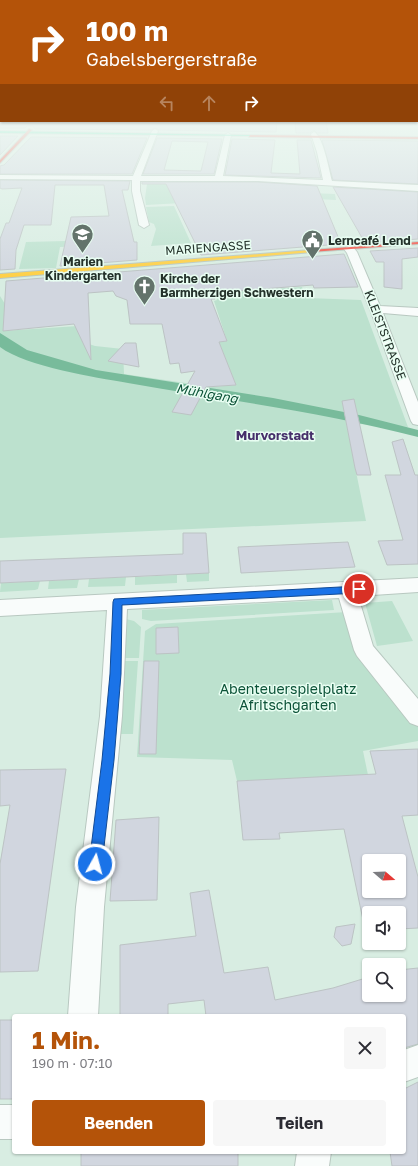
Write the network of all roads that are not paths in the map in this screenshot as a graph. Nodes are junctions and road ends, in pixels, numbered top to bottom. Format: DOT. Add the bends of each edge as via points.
graph roads {
  1 [pos="138,172"];
  2 [pos="220,172"];
  3 [pos="325,172"];
  4 [pos="0,177"];
  5 [pos="136,178"];
  6 [pos="219,178"];
  7 [pos="328,183"];
  8 [pos="418,189"];
  9 [pos="144,225"];
  10 [pos="418,243"];
  11 [pos="349,249"];
  12 [pos="0,276"];
  13 [pos="376,309"];
  14 [pos="418,312"];
  15 [pos="416,408"];
  16 [pos="418,421"];
  17 [pos="418,585"];
  18 [pos="347,590"];
  19 [pos="117,602"];
  20 [pos="0,608"];
  21 [pos="418,716"];
  22 [pos="83,1014"];
  23 [pos="418,1061"];
  24 [pos="406,1065"];
  25 [pos="0,1122"];
  26 [pos="12,1122"];
  27 [pos="314,1154"];
  28 [pos="312,1166"];
  1 -- 5 [label="street"];
  2 -- 6 [label="street"];
  3 -- 7 [label="street"];
  4 -- 5 [label="street"];
  5 -- 6 [label="street"];
  5 -- 9 [label="street" via="136,191"];
  6 -- 7 [label="street"];
  7 -- 8 [label="street"];
  10 -- 11 [label="main road, MARIENGASSE"];
  11 -- 12 [label="main road, MARIENGASSE"];
  11 -- 13 [label="street, KLEISTSTRASSE"];
  13 -- 14 [label="street"];
  13 -- 15 [label="street, KLEISTSTRASSE"];
  15 -- 16 [label="street, KLEISTSTRASSE"];
  17 -- 18 [label="street"];
  18 -- 19 [label="street"];
  18 -- 21 [label="street" via="364,650"];
  19 -- 20 [label="street"];
  19 -- 22 [label="street" via="116,667 108,760 90,906"];
  23 -- 24 [label="street"];
  25 -- 26 [label="street"];
  27 -- 28 [label="street"];
}
